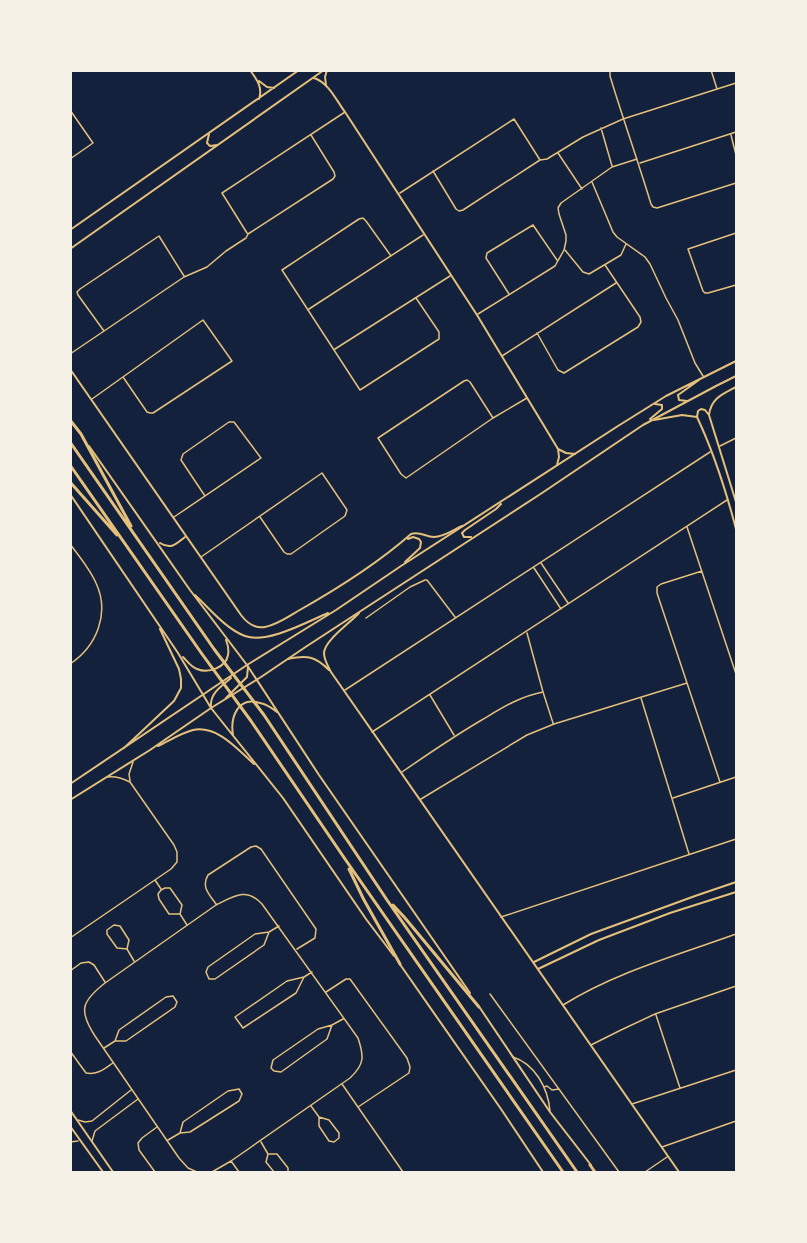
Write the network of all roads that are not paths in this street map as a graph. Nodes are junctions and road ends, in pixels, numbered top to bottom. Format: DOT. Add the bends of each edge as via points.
graph roads {
  1 [pos="250,70"];
  2 [pos="299,70"];
  3 [pos="325,70"];
  4 [pos="612,70"];
  5 [pos="711,70"];
  6 [pos="253,74"];
  7 [pos="314,78"];
  8 [pos="736,83"];
  9 [pos="326,85"];
  10 [pos="274,88"];
  11 [pos="717,89"];
  12 [pos="259,99"];
  13 [pos="70,110"];
  14 [pos="345,112"];
  15 [pos="623,118"];
  16 [pos="601,128"];
  17 [pos="736,132"];
  18 [pos="209,134"];
  19 [pos="731,134"];
  20 [pos="311,135"];
  21 [pos="218,145"];
  22 [pos="557,153"];
  23 [pos="736,154"];
  24 [pos="70,159"];
  25 [pos="637,159"];
  26 [pos="540,160"];
  27 [pos="639,163"];
  28 [pos="612,167"];
  29 [pos="433,171"];
  30 [pos="592,182"];
  31 [pos="736,183"];
  32 [pos="582,189"];
  33 [pos="399,193"];
  34 [pos="70,230"];
  35 [pos="736,233"];
  36 [pos="248,234"];
  37 [pos="424,234"];
  38 [pos="627,244"];
  39 [pos="70,249"];
  40 [pos="564,250"];
  41 [pos="391,256"];
  42 [pos="557,261"];
  43 [pos="605,265"];
  44 [pos="451,275"];
  45 [pos="184,277"];
  46 [pos="616,283"];
  47 [pos="736,285"];
  48 [pos="509,295"];
  49 [pos="416,298"];
  50 [pos="308,309"];
  51 [pos="477,315"];
  52 [pos="105,332"];
  53 [pos="537,333"];
  54 [pos="334,350"];
  55 [pos="70,354"];
  56 [pos="502,356"];
  57 [pos="736,361"];
  58 [pos="70,369"];
  59 [pos="736,376"];
  60 [pos="123,377"];
  61 [pos="702,377"];
  62 [pos="736,387"];
  63 [pos="527,398"];
  64 [pos="92,399"];
  65 [pos="690,400"];
  66 [pos="653,404"];
  67 [pos="709,415"];
  68 [pos="697,417"];
  69 [pos="493,418"];
  70 [pos="70,420"];
  71 [pos="651,420"];
  72 [pos="643,425"];
  73 [pos="81,434"];
  74 [pos="736,438"];
  75 [pos="70,442"];
  76 [pos="719,446"];
  77 [pos="558,449"];
  78 [pos="711,451"];
  79 [pos="575,454"];
  80 [pos="70,465"];
  81 [pos="556,465"];
  82 [pos="70,482"];
  83 [pos="70,494"];
  84 [pos="206,496"];
  85 [pos="505,500"];
  86 [pos="728,500"];
  87 [pos="736,502"];
  88 [pos="260,517"];
  89 [pos="173,518"];
  90 [pos="474,520"];
  91 [pos="686,526"];
  92 [pos="736,529"];
  93 [pos="476,535"];
  94 [pos="185,537"];
  95 [pos="137,538"];
  96 [pos="405,539"];
  97 [pos="157,541"];
  98 [pos="71,545"];
  99 [pos="126,545"];
  100 [pos="200,558"];
  101 [pos="540,562"];
  102 [pos="401,566"];
  103 [pos="534,567"];
  104 [pos="702,571"];
  105 [pos="405,583"];
  106 [pos="410,587"];
  107 [pos="190,590"];
  108 [pos="569,604"];
  109 [pos="561,609"];
  110 [pos="336,610"];
  111 [pos="361,611"];
  112 [pos="366,618"];
  113 [pos="455,618"];
  114 [pos="156,621"];
  115 [pos="526,631"];
  116 [pos="225,636"];
  117 [pos="178,653"];
  118 [pos="287,660"];
  119 [pos="70,664"];
  120 [pos="247,664"];
  121 [pos="237,672"];
  122 [pos="331,672"];
  123 [pos="736,674"];
  124 [pos="257,680"];
  125 [pos="687,683"];
  126 [pos="344,691"];
  127 [pos="543,692"];
  128 [pos="203,694"];
  129 [pos="430,694"];
  130 [pos="641,697"];
  131 [pos="222,702"];
  132 [pos="212,708"];
  133 [pos="279,714"];
  134 [pos="554,724"];
  135 [pos="372,732"];
  136 [pos="454,736"];
  137 [pos="233,737"];
  138 [pos="150,750"];
  139 [pos="116,755"];
  140 [pos="134,760"];
  141 [pos="260,768"];
  142 [pos="401,773"];
  143 [pos="107,777"];
  144 [pos="736,777"];
  145 [pos="130,782"];
  146 [pos="720,782"];
  147 [pos="70,784"];
  148 [pos="672,799"];
  149 [pos="70,800"];
  150 [pos="420,800"];
  151 [pos="736,839"];
  152 [pos="690,855"];
  153 [pos="345,859"];
  154 [pos="155,880"];
  155 [pos="736,882"];
  156 [pos="161,890"];
  157 [pos="736,892"];
  158 [pos="387,900"];
  159 [pos="216,905"];
  160 [pos="180,914"];
  161 [pos="501,917"];
  162 [pos="187,925"];
  163 [pos="279,926"];
  164 [pos="269,932"];
  165 [pos="736,934"];
  166 [pos="70,938"];
  167 [pos="127,949"];
  168 [pos="296,950"];
  169 [pos="135,962"];
  170 [pos="534,962"];
  171 [pos="400,964"];
  172 [pos="538,969"];
  173 [pos="70,971"];
  174 [pos="312,972"];
  175 [pos="304,978"];
  176 [pos="105,983"];
  177 [pos="736,986"];
  178 [pos="326,993"];
  179 [pos="490,993"];
  180 [pos="563,1005"];
  181 [pos="479,1007"];
  182 [pos="655,1014"];
  183 [pos="343,1019"];
  184 [pos="332,1025"];
  185 [pos="115,1041"];
  186 [pos="591,1045"];
  187 [pos="103,1048"];
  188 [pos="70,1051"];
  189 [pos="511,1056"];
  190 [pos="113,1062"];
  191 [pos="736,1070"];
  192 [pos="342,1084"];
  193 [pos="544,1087"];
  194 [pos="560,1089"];
  195 [pos="680,1089"];
  196 [pos="132,1090"];
  197 [pos="139,1098"];
  198 [pos="632,1104"];
  199 [pos="310,1105"];
  200 [pos="358,1107"];
  201 [pos="70,1110"];
  202 [pos="550,1112"];
  203 [pos="319,1117"];
  204 [pos="76,1119"];
  205 [pos="736,1121"];
  206 [pos="70,1126"];
  207 [pos="158,1126"];
  208 [pos="180,1133"];
  209 [pos="168,1140"];
  210 [pos="81,1141"];
  211 [pos="260,1141"];
  212 [pos="70,1142"];
  213 [pos="92,1142"];
  214 [pos="661,1147"];
  215 [pos="268,1154"];
  216 [pos="668,1157"];
  217 [pos="231,1161"];
  218 [pos="590,1165"];
  219 [pos="103,1173"];
  220 [pos="113,1173"];
  221 [pos="155,1173"];
  222 [pos="197,1173"];
  223 [pos="212,1173"];
  224 [pos="238,1173"];
  225 [pos="274,1173"];
  226 [pos="288,1173"];
  227 [pos="403,1173"];
  228 [pos="543,1173"];
  229 [pos="564,1173"];
  230 [pos="576,1173"];
  231 [pos="596,1173"];
  232 [pos="619,1173"];
  233 [pos="645,1173"];
  234 [pos="679,1173"];
  1 -- 6 [label="main road"];
  2 -- 10 [label="main road"];
  3 -- 7 [label="main road"];
  3 -- 9 [label="main road"];
  4 -- 15 [label="street" via="610,76"];
  5 -- 11 [label="street"];
  6 -- 10 [label="main road" via="267,87"];
  6 -- 12 [label="main road" via="261,89"];
  7 -- 9 [label="main road"];
  7 -- 21 [label="main road"];
  8 -- 11 [label="street"];
  9 -- 14 [label="main road"];
  10 -- 12 [label="main road"];
  11 -- 15 [label="street"];
  12 -- 18 [label="main road"];
  13 -- 24 [label="street" via="93,143"];
  14 -- 20 [label="street"];
  14 -- 33 [label="main road"];
  15 -- 16 [label="street"];
  15 -- 25 [label="street"];
  16 -- 22 [label="street"];
  16 -- 28 [label="street"];
  17 -- 19 [label="street"];
  18 -- 21 [label="main road" via="207,143"];
  18 -- 34 [label="main road"];
  19 -- 23 [label="street"];
  19 -- 27 [label="street"];
  20 -- 36 [label="street" via="335,176"];
  20 -- 36 [label="street" via="222,193"];
  21 -- 39 [label="main road"];
  22 -- 26 [label="street"];
  22 -- 32 [label="street"];
  25 -- 27 [label="street"];
  25 -- 28 [label="street"];
  26 -- 29 [label="street" via="459,211"];
  26 -- 29 [label="street" via="513,119"];
  27 -- 31 [label="street" via="651,204 657,208"];
  28 -- 30 [label="street"];
  29 -- 33 [label="street"];
  30 -- 32 [label="street"];
  30 -- 38 [label="street" via="613,232"];
  32 -- 40 [label="street" via="558,208 566,235"];
  33 -- 37 [label="main road"];
  35 -- 47 [label="street" via="688,249 705,293"];
  36 -- 45 [label="street" via="207,267"];
  37 -- 41 [label="street"];
  37 -- 44 [label="main road"];
  38 -- 43 [label="street" via="622,254"];
  38 -- 61 [label="street" via="654,269"];
  40 -- 42 [label="street"];
  40 -- 43 [label="street" via="586,274"];
  41 -- 50 [label="street"];
  41 -- 50 [label="street" via="366,221 359,219 282,270"];
  42 -- 48 [label="street"];
  42 -- 48 [label="street" via="532,225 487,253 486,258"];
  43 -- 46 [label="street"];
  44 -- 49 [label="street"];
  44 -- 51 [label="main road"];
  45 -- 52 [label="street"];
  45 -- 52 [label="street" via="159,236 80,289 78,295"];
  46 -- 53 [label="street"];
  46 -- 53 [label="street" via="640,317 639,327 564,374"];
  48 -- 51 [label="street"];
  49 -- 54 [label="street"];
  49 -- 54 [label="street" via="440,339 360,390"];
  50 -- 54 [label="street"];
  51 -- 56 [label="main road"];
  52 -- 55 [label="street"];
  53 -- 56 [label="street"];
  56 -- 63 [label="main road"];
  57 -- 61 [label="main road"];
  58 -- 64 [label="main road"];
  59 -- 65 [label="main road"];
  60 -- 60 [label="street" via="203,320 232,361 153,413 147,412"];
  60 -- 64 [label="street"];
  61 -- 65 [label="main road" via="678,396 681,401"];
  61 -- 66 [label="main road"];
  62 -- 67 [label="main road" via="716,399"];
  63 -- 69 [label="street"];
  63 -- 77 [label="main road"];
  64 -- 89 [label="main road"];
  65 -- 71 [label="main road"];
  66 -- 72 [label="main road" via="663,406 662,410"];
  66 -- 79 [label="main road"];
  67 -- 68 [label="main road" via="701,409"];
  67 -- 76 [label="main road"];
  68 -- 71 [label="main road"];
  68 -- 78 [label="main road"];
  69 -- 69 [label="street" via="405,478 378,438 467,380"];
  70 -- 73 [label="highway"];
  71 -- 72 [label="main road"];
  72 -- 93 [label="main road"];
  73 -- 95 [label="highway"];
  73 -- 97 [label="main road"];
  74 -- 76 [label="street"];
  75 -- 95 [label="highway"];
  76 -- 87 [label="main road"];
  77 -- 79 [label="main road"];
  77 -- 81 [label="main road"];
  78 -- 86 [label="main road"];
  78 -- 101 [label="street"];
  79 -- 81 [label="main road"];
  80 -- 99 [label="highway"];
  81 -- 85 [label="main road"];
  82 -- 99 [label="highway"];
  83 -- 114 [label="main road"];
  84 -- 84 [label="street" via="261,458 234,422 181,457"];
  84 -- 89 [label="street"];
  85 -- 90 [label="main road"];
  85 -- 93 [label="main road" via="462,533 469,538"];
  86 -- 91 [label="street"];
  86 -- 92 [label="main road"];
  88 -- 88 [label="street" via="322,473 347,510 345,516 291,554 284,552"];
  88 -- 100 [label="street"];
  89 -- 94 [label="main road"];
  90 -- 96 [label="main road" via="443,535 416,533"];
  90 -- 102 [label="main road"];
  91 -- 104 [label="street"];
  91 -- 108 [label="street"];
  93 -- 105 [label="main road"];
  94 -- 97 [label="main road" via="171,547"];
  94 -- 100 [label="main road"];
  95 -- 158 [label="highway" via="264,715"];
  96 -- 100 [label="main road" via="337,588 266,627 245,621"];
  96 -- 102 [label="main road" via="412,537 421,542 420,548"];
  97 -- 107 [label="main road"];
  98 -- 119 [label="street" via="96,583 102,615 87,650"];
  99 -- 153 [label="highway"];
  101 -- 103 [label="street"];
  101 -- 108 [label="street"];
  102 -- 110 [label="main road"];
  103 -- 109 [label="street"];
  103 -- 113 [label="street"];
  104 -- 123 [label="street"];
  104 -- 125 [label="street" via="657,587"];
  105 -- 106 [label="street"];
  105 -- 111 [label="main road"];
  106 -- 112 [label="street"];
  106 -- 113 [label="street" via="427,580"];
  107 -- 110 [label="main road" via="231,627 253,638 273,636"];
  107 -- 116 [label="main road"];
  108 -- 109 [label="street"];
  109 -- 115 [label="street"];
  110 -- 120 [label="main road"];
  111 -- 118 [label="main road"];
  111 -- 122 [label="main road" via="328,642 324,651"];
  113 -- 126 [label="street"];
  114 -- 117 [label="main road"];
  114 -- 139 [label="main road" via="179,669 181,688 174,701"];
  115 -- 127 [label="street"];
  115 -- 129 [label="street"];
  116 -- 117 [label="main road" via="228,656 214,669 196,669"];
  116 -- 120 [label="main road"];
  117 -- 128 [label="main road"];
  118 -- 122 [label="main road" via="311,657"];
  118 -- 124 [label="main road"];
  120 -- 121 [label="main road"];
  120 -- 124 [label="main road"];
  120 -- 131 [label="main road" via="247,677"];
  121 -- 128 [label="main road"];
  121 -- 132 [label="main road" via="213,695"];
  122 -- 126 [label="main road"];
  124 -- 131 [label="main road"];
  124 -- 133 [label="main road"];
  125 -- 130 [label="street"];
  125 -- 146 [label="street"];
  126 -- 135 [label="main road"];
  127 -- 134 [label="street"];
  127 -- 136 [label="street" via="512,701"];
  128 -- 132 [label="main road"];
  128 -- 139 [label="main road"];
  129 -- 135 [label="street"];
  129 -- 136 [label="street"];
  130 -- 134 [label="street"];
  130 -- 148 [label="street"];
  131 -- 132 [label="main road"];
  132 -- 137 [label="main road"];
  132 -- 138 [label="main road"];
  133 -- 137 [label="main road" via="258,702 243,705 232,717"];
  133 -- 181 [label="main road"];
  134 -- 150 [label="street" via="520,738"];
  135 -- 142 [label="main road"];
  136 -- 142 [label="street"];
  137 -- 141 [label="main road"];
  138 -- 140 [label="main road"];
  138 -- 141 [label="main road" via="189,731 204,729 222,736"];
  139 -- 147 [label="main road"];
  140 -- 143 [label="main road"];
  140 -- 145 [label="street"];
  141 -- 171 [label="main road"];
  142 -- 150 [label="main road"];
  143 -- 145 [label="street"];
  143 -- 149 [label="main road"];
  144 -- 146 [label="street"];
  145 -- 154 [label="street" via="177,852 177,862"];
  146 -- 148 [label="street"];
  148 -- 152 [label="street"];
  150 -- 161 [label="main road"];
  151 -- 152 [label="street"];
  152 -- 161 [label="street"];
  153 -- 171 [label="highway"];
  153 -- 229 [label="highway"];
  154 -- 156 [label="street"];
  154 -- 166 [label="street"];
  155 -- 170 [label="main road" via="591,934"];
  156 -- 160 [label="street" via="159,899 169,914"];
  156 -- 160 [label="street" via="170,888 182,905"];
  157 -- 172 [label="main road" via="607,937"];
  158 -- 181 [label="highway"];
  158 -- 230 [label="highway"];
  159 -- 162 [label="street"];
  159 -- 163 [label="street" via="236,895 250,895 256,897"];
  159 -- 168 [label="street" via="205,887 208,875 256,846 316,929 315,938"];
  160 -- 162 [label="street"];
  161 -- 170 [label="main road"];
  162 -- 169 [label="street"];
  163 -- 164 [label="street"];
  163 -- 168 [label="street"];
  164 -- 164 [label="street" via="255,934 208,967 209,979 215,979 264,945"];
  165 -- 180 [label="street" via="624,974"];
  167 -- 167 [label="street" via="129,940 120,926 107,930 117,948"];
  167 -- 169 [label="street"];
  168 -- 174 [label="street"];
  169 -- 176 [label="street"];
  170 -- 172 [label="main road"];
  171 -- 228 [label="main road"];
  172 -- 180 [label="main road"];
  173 -- 176 [label="street" via="89,962"];
  174 -- 175 [label="street"];
  174 -- 178 [label="street"];
  175 -- 175 [label="street" via="287,981 235,1017 243,1028 296,993"];
  176 -- 187 [label="street" via="86,1002 84,1015"];
  177 -- 182 [label="street"];
  178 -- 183 [label="street"];
  178 -- 200 [label="street" via="350,979 410,1067 409,1073"];
  179 -- 194 [label="street"];
  180 -- 186 [label="main road"];
  181 -- 189 [label="main road"];
  182 -- 186 [label="street"];
  182 -- 195 [label="street"];
  183 -- 184 [label="street"];
  183 -- 192 [label="street" via="358,1038 363,1061 358,1071"];
  184 -- 184 [label="street" via="318,1029 273,1060 271,1068 281,1072 327,1039"];
  185 -- 185 [label="street" via="119,1029 173,996 175,1007 126,1041"];
  185 -- 187 [label="street"];
  186 -- 198 [label="main road"];
  187 -- 190 [label="street"];
  188 -- 190 [label="street" via="86,1073 98,1073"];
  189 -- 193 [label="street" via="523,1060"];
  189 -- 202 [label="main road"];
  190 -- 196 [label="street"];
  191 -- 195 [label="street"];
  192 -- 199 [label="street"];
  192 -- 200 [label="street"];
  193 -- 194 [label="street"];
  193 -- 202 [label="street"];
  194 -- 232 [label="street"];
  195 -- 198 [label="street"];
  196 -- 197 [label="street"];
  196 -- 204 [label="street" via="92,1121"];
  197 -- 207 [label="street"];
  197 -- 213 [label="street" via="95,1131"];
  198 -- 214 [label="main road"];
  199 -- 203 [label="street"];
  199 -- 211 [label="street"];
  200 -- 227 [label="street"];
  201 -- 204 [label="main road"];
  202 -- 218 [label="main road"];
  203 -- 203 [label="street" via="329,1120 339,1133 334,1142 328,1141 319,1126"];
  204 -- 213 [label="main road"];
  205 -- 214 [label="street"];
  206 -- 210 [label="main road"];
  207 -- 209 [label="street"];
  207 -- 221 [label="street" via="138,1143"];
  208 -- 208 [label="street" via="183,1122 228,1091 239,1089 239,1101 190,1132"];
  208 -- 209 [label="street"];
  209 -- 222 [label="street" via="188,1168"];
  210 -- 212 [label="street"];
  210 -- 219 [label="main road"];
  211 -- 215 [label="street"];
  211 -- 217 [label="street"];
  213 -- 220 [label="main road"];
  214 -- 216 [label="main road"];
  215 -- 225 [label="street" via="266,1162"];
  215 -- 226 [label="street" via="277,1154"];
  216 -- 233 [label="street"];
  216 -- 234 [label="main road"];
  217 -- 223 [label="street"];
  217 -- 224 [label="street"];
  218 -- 231 [label="highway"];
}
